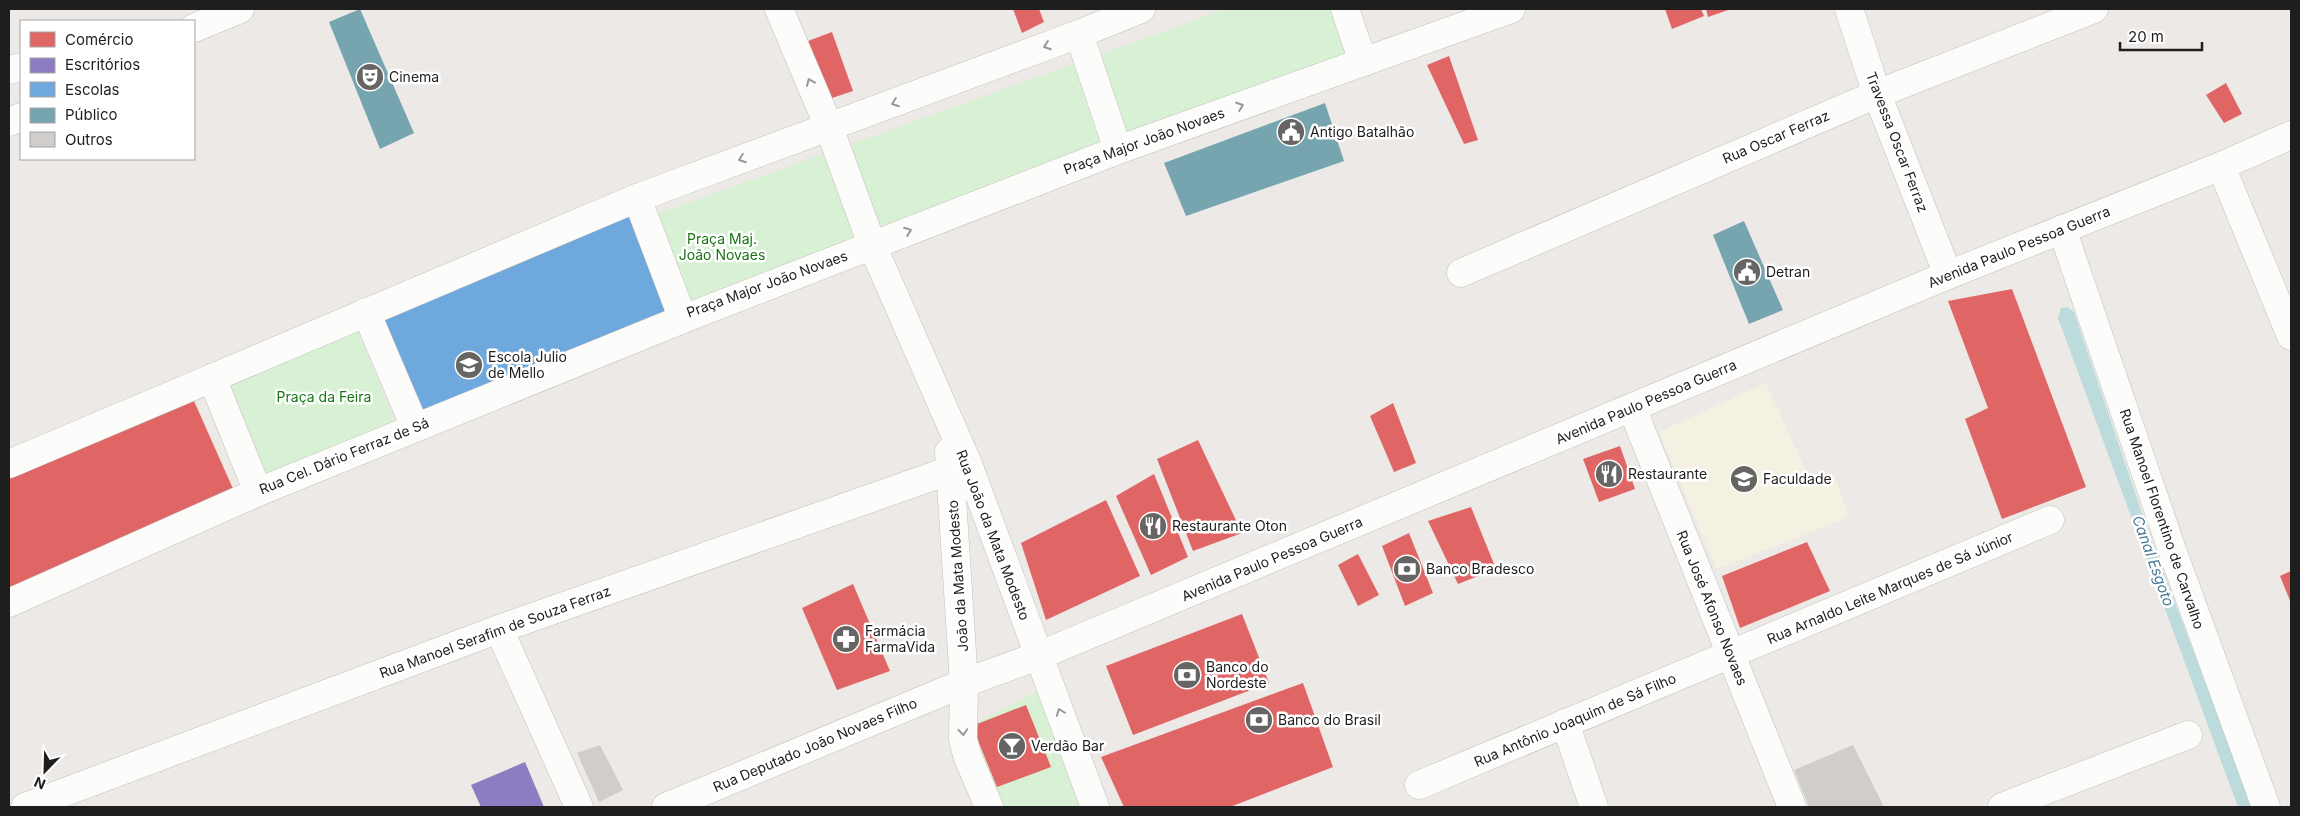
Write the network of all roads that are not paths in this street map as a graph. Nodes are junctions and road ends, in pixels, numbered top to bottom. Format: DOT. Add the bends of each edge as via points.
graph roads {
  1 [pos="240,9"];
  2 [pos="778,9"];
  3 [pos="1141,9"];
  4 [pos="1345,9"];
  5 [pos="1511,9"];
  6 [pos="1849,9"];
  7 [pos="2094,9"];
  8 [pos="195,28"];
  9 [pos="1079,34"];
  10 [pos="1363,62"];
  11 [pos="1877,94"];
  12 [pos="829,127"];
  13 [pos="2291,136"];
  14 [pos="1118,150"];
  15 [pos="2222,166"];
  16 [pos="637,198"];
  17 [pos="2062,229"];
  18 [pos="872,245"];
  19 [pos="1461,273"];
  20 [pos="1948,275"];
  21 [pos="366,312"];
  22 [pos="684,319"];
  23 [pos="2291,336"];
  24 [pos="212,378"];
  25 [pos="1632,408"];
  26 [pos="415,427"];
  27 [pos="9,464"];
  28 [pos="959,467"];
  29 [pos="258,492"];
  30 [pos="2050,520"];
  31 [pos="9,603"];
  32 [pos="499,629"];
  33 [pos="1730,655"];
  34 [pos="1038,656"];
  35 [pos="1001,671"];
  36 [pos="964,683"];
  37 [pos="1565,723"];
  38 [pos="2188,735"];
  39 [pos="1419,785"];
  40 [pos="25,807"];
  41 [pos="579,807"];
  42 [pos="666,807"];
  43 [pos="989,807"];
  44 [pos="1095,807"];
  45 [pos="1594,807"];
  46 [pos="1792,807"];
  47 [pos="2002,807"];
  48 [pos="2266,807"];
  1 -- 8 [label="street"];
  12 -- 2 [label="street, Rua João da Mata Modesto, one-way"];
  3 -- 9 [label="street"];
  4 -- 10 [label="street"];
  5 -- 10 [label="street, Praça Major João Novaes"];
  6 -- 11 [label="street, Travessa Oscar Ferraz"];
  7 -- 11 [label="street, Rua Oscar Ferraz"];
  9 -- 12 [label="street, one-way"];
  9 -- 14 [label="street"];
  14 -- 10 [label="street, Praça Major João Novaes, one-way"];
  11 -- 19 [label="street, Rua Oscar Ferraz"];
  11 -- 20 [label="street, Travessa Oscar Ferraz"];
  12 -- 16 [label="street, one-way"];
  12 -- 18 [label="street, Rua João da Mata Modesto"];
  13 -- 15 [label="street, Avenida Paulo Pessoa Guerra"];
  18 -- 14 [label="street, Praça Major João Novaes, one-way"];
  15 -- 17 [label="street, Avenida Paulo Pessoa Guerra"];
  15 -- 23 [label="street"];
  16 -- 21 [label="street"];
  16 -- 22 [label="street, Praça Major João Novaes"];
  17 -- 20 [label="street, Avenida Paulo Pessoa Guerra"];
  17 -- 48 [label="street, Rua Manoel Florentino de Carvalho" via="2171,547"];
  18 -- 22 [label="street, Praça Major João Novaes"];
  18 -- 28 [label="street, Rua João da Mata Modesto" via="945,415"];
  20 -- 25 [label="street, Avenida Paulo Pessoa Guerra"];
  21 -- 24 [label="street"];
  21 -- 26 [label="street"];
  22 -- 26 [label="street, Rua Cel. Dário Ferraz de Sá"];
  24 -- 27 [label="street"];
  24 -- 29 [label="street"];
  25 -- 33 [label="street, Rua José Afonso Novaes"];
  25 -- 34 [label="street, Avenida Paulo Pessoa Guerra"];
  26 -- 29 [label="street, Rua Cel. Dário Ferraz de Sá"];
  28 -- 32 [label="street, Rua Manoel Serafim de Souza Ferraz"];
  28 -- 34 [label="street, Rua João da Mata Modesto"];
  28 -- 36 [label="street, João da Mata Modesto"];
  29 -- 31 [label="street, Rua Cel. Dário Ferraz de Sá"];
  30 -- 33 [label="street, Rua Arnaldo Leite Marques de Sá Júnior"];
  32 -- 40 [label="street, Rua Manoel Serafim de Souza Ferraz"];
  32 -- 41 [label="street"];
  33 -- 37 [label="street, Rua Antônio Joaquim de Sá Filho"];
  33 -- 46 [label="street, Rua José Afonso Novaes"];
  34 -- 35 [label="street, Avenida Paulo Pessoa Guerra"];
  44 -- 34 [label="street, Rua João da Mata Modesto, one-way"];
  35 -- 36 [label="street, Rua Deputado João Novaes Filho"];
  36 -- 42 [label="street, Rua Deputado João Novaes Filho"];
  36 -- 43 [label="street, João da Mata Modesto, one-way" via="963,739"];
  37 -- 39 [label="street, Rua Antônio Joaquim de Sá Filho"];
  37 -- 45 [label="street"];
  38 -- 47 [label="street"];
}
